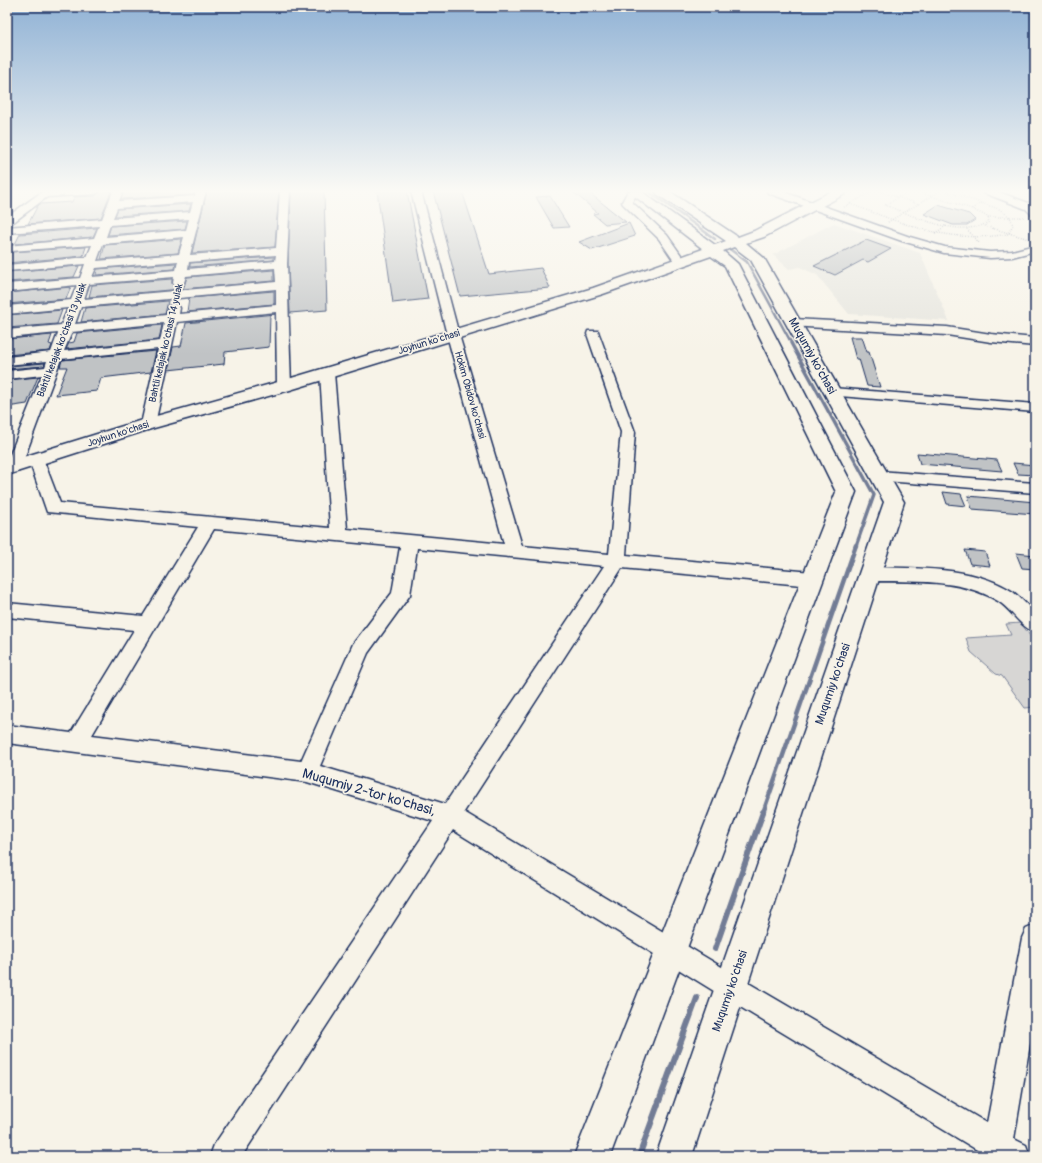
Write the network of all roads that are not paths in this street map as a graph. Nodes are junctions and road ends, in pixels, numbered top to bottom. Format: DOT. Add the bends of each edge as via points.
graph roads {
  1 [pos="41,245"];
  2 [pos="97,245"];
  3 [pos="188,245"];
  4 [pos="282,245"];
  5 [pos="430,245"];
  6 [pos="669,245"];
  7 [pos="926,245"];
  8 [pos="725,246"];
  9 [pos="11,248"];
  10 [pos="1035,248"];
  11 [pos="282,251"];
  12 [pos="184,258"];
  13 [pos="91,262"];
  14 [pos="680,262"];
  15 [pos="281,264"];
  16 [pos="7,268"];
  17 [pos="182,272"];
  18 [pos="84,281"];
  19 [pos="282,285"];
  20 [pos="7,288"];
  21 [pos="177,294"];
  22 [pos="76,304"];
  23 [pos="283,308"];
  24 [pos="7,310"];
  25 [pos="171,319"];
  26 [pos="793,323"];
  27 [pos="66,328"];
  28 [pos="7,334"];
  29 [pos="593,334"];
  30 [pos="453,335"];
  31 [pos="1035,342"];
  32 [pos="166,344"];
  33 [pos="56,356"];
  34 [pos="7,361"];
  35 [pos="51,370"];
  36 [pos="327,373"];
  37 [pos="7,375"];
  38 [pos="284,386"];
  39 [pos="832,392"];
  40 [pos="1035,408"];
  41 [pos="148,424"];
  42 [pos="37,460"];
  43 [pos="10,468"];
  44 [pos="879,476"];
  45 [pos="1035,488"];
  46 [pos="209,522"];
  47 [pos="339,535"];
  48 [pos="410,541"];
  49 [pos="515,551"];
  50 [pos="617,561"];
  51 [pos="870,574"];
  52 [pos="812,580"];
  53 [pos="7,610"];
  54 [pos="147,624"];
  55 [pos="1035,625"];
  56 [pos="7,734"];
  57 [pos="76,743"];
  58 [pos="307,772"];
  59 [pos="450,816"];
  60 [pos="1035,938"];
  61 [pos="671,949"];
  62 [pos="731,987"];
  63 [pos="1007,1151"];
  64 [pos="225,1156"];
  65 [pos="592,1156"];
  66 [pos="674,1156"];
  1 -- 9 [label="street"];
  2 -- 13 [label="street, Bahtli kelajak ko'chasi 13 yulak"];
  3 -- 12 [label="street, Bahtli kelajak ko'chasi 14 yulak"];
  4 -- 11 [label="street"];
  5 -- 30 [label="street, Hokim Obidov ko'chasi"];
  6 -- 14 [label="street"];
  7 -- 10 [label="street" via="944,250 990,255 1012,254"];
  8 -- 14 [label="main road, Joyhun ko'chasi"];
  8 -- 26 [label="main road, Muqumiy ko'chasi" via="757,258"];
  8 -- 52 [label="main road" via="731,264 846,492"];
  11 -- 12 [label="street"];
  11 -- 15 [label="street"];
  12 -- 13 [label="street"];
  12 -- 17 [label="street, Bahtli kelajak ko'chasi 14 yulak"];
  13 -- 16 [label="street"];
  13 -- 18 [label="street, Bahtli kelajak ko'chasi 13 yulak"];
  14 -- 30 [label="main road, Joyhun ko'chasi" via="598,291"];
  15 -- 17 [label="street"];
  15 -- 19 [label="street"];
  17 -- 18 [label="street"];
  17 -- 21 [label="street, Bahtli kelajak ko'chasi 14 yulak"];
  18 -- 20 [label="street"];
  18 -- 22 [label="street, Bahtli kelajak ko'chasi 13 yulak"];
  19 -- 21 [label="street"];
  19 -- 23 [label="street"];
  21 -- 22 [label="street"];
  21 -- 25 [label="street, Bahtli kelajak ko'chasi 14 yulak"];
  22 -- 24 [label="street"];
  22 -- 27 [label="street, Bahtli kelajak ko'chasi 13 yulak"];
  23 -- 25 [label="street"];
  23 -- 38 [label="street"];
  25 -- 27 [label="street"];
  25 -- 32 [label="street, Bahtli kelajak ko'chasi 14 yulak"];
  26 -- 31 [label="street" via="946,331"];
  26 -- 39 [label="main road, Muqumiy ko'chasi"];
  27 -- 28 [label="street"];
  27 -- 33 [label="street, Bahtli kelajak ko'chasi 13 yulak"];
  29 -- 50 [label="street" via="628,432"];
  30 -- 36 [label="main road, Joyhun ko'chasi"];
  30 -- 49 [label="street, Hokim Obidov ko'chasi"];
  32 -- 33 [label="street"];
  32 -- 41 [label="street, Bahtli kelajak ko'chasi 14 yulak"];
  33 -- 34 [label="street"];
  33 -- 35 [label="street, Bahtli kelajak ko'chasi 13 yulak"];
  35 -- 37 [label="street"];
  35 -- 43 [label="street, Bahtli kelajak ko'chasi 13 yulak"];
  36 -- 38 [label="main road, Joyhun ko'chasi"];
  36 -- 47 [label="street"];
  38 -- 41 [label="main road, Joyhun ko'chasi"];
  39 -- 40 [label="street"];
  39 -- 44 [label="main road, Muqumiy ko'chasi"];
  41 -- 42 [label="main road, Joyhun ko'chasi"];
  42 -- 43 [label="main road, Joyhun ko'chasi"];
  42 -- 46 [label="street" via="53,508"];
  44 -- 45 [label="street"];
  44 -- 51 [label="main road, Muqumiy ko'chasi" via="894,502"];
  46 -- 47 [label="street"];
  46 -- 54 [label="street"];
  47 -- 48 [label="street"];
  48 -- 49 [label="street"];
  48 -- 58 [label="street" via="401,596 360,649"];
  49 -- 50 [label="street"];
  50 -- 52 [label="street"];
  50 -- 59 [label="street"];
  51 -- 55 [label="street" via="946,577 972,581 1005,597"];
  51 -- 62 [label="main road, Muqumiy ko'chasi"];
  52 -- 61 [label="main road"];
  53 -- 54 [label="street"];
  54 -- 57 [label="street"];
  56 -- 57 [label="street, Muqumiy 2-tor ko'chasi,"];
  57 -- 58 [label="street, Muqumiy 2-tor ko'chasi,"];
  58 -- 59 [label="street, Muqumiy 2-tor ko'chasi,"];
  59 -- 61 [label="street, Muqumiy 2-tor ko'chasi,"];
  59 -- 64 [label="street"];
  60 -- 63 [label="street"];
  61 -- 62 [label="street, Muqumiy 2-tor ko'chasi,"];
  61 -- 65 [label="main road"];
  62 -- 63 [label="street, Muqumiy 2-tor ko'chasi,"];
  62 -- 66 [label="main road, Muqumiy ko'chasi"];
}
